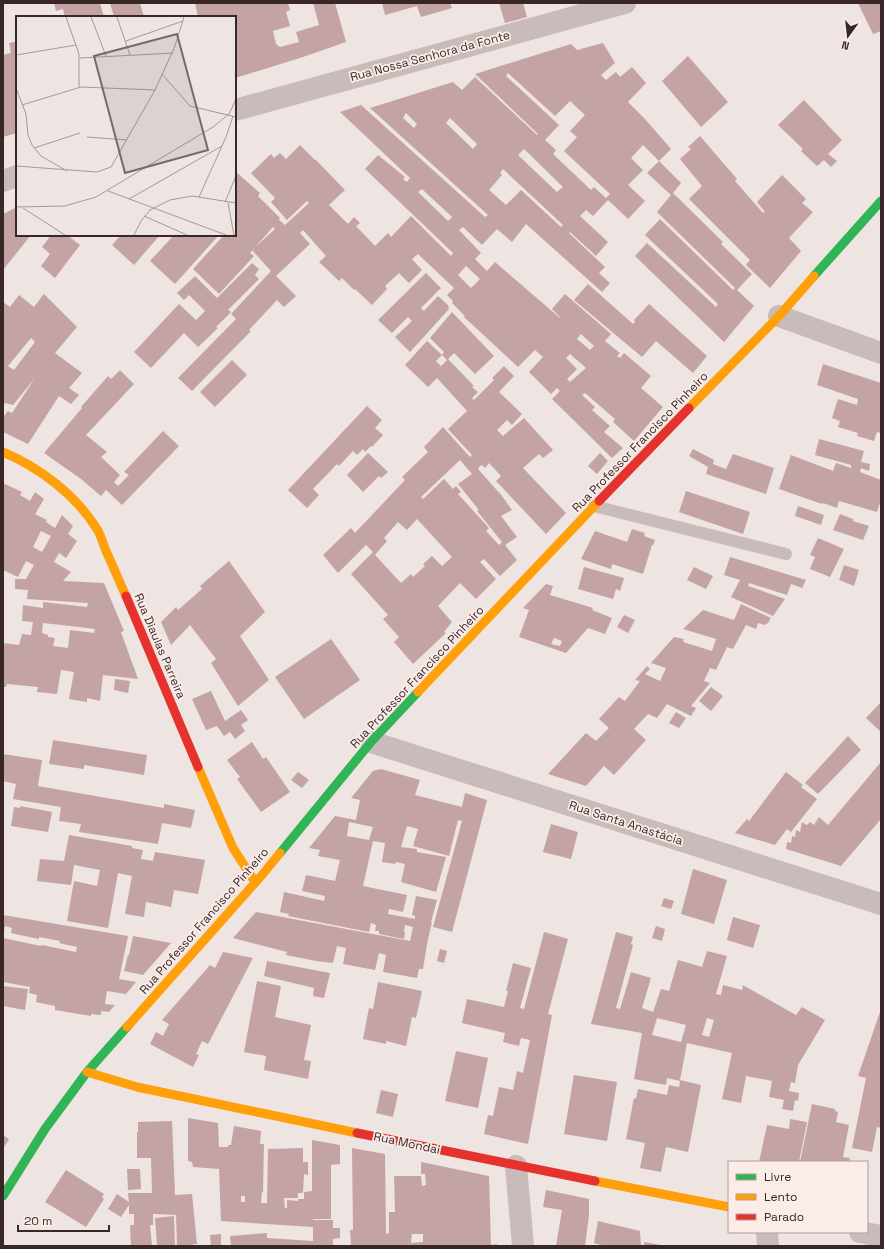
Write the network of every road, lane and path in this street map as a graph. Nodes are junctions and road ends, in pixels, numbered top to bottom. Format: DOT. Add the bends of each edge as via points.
graph roads {
  1 [pos="625,3"];
  2 [pos="236,110"];
  3 [pos="16,176"];
  4 [pos="3,181"];
  5 [pos="881,201"];
  6 [pos="779,316"];
  7 [pos="881,353"];
  8 [pos="3,452"];
  9 [pos="594,506"];
  10 [pos="786,554"];
  11 [pos="371,742"];
  12 [pos="255,882"];
  13 [pos="881,904"];
  14 [pos="87,1072"];
  15 [pos="516,1166"];
  16 [pos="3,1196"];
  17 [pos="728,1207"];
  18 [pos="767,1233"];
  19 [pos="865,1233"];
  20 [pos="881,1236"];
  21 [pos="523,1246"];
  22 [pos="768,1246"];
  1 -- 2 [label="street, Rua Nossa Senhora da Fonte"];
  3 -- 4 [label="street"];
  5 -- 6 [label="street, Rua Professor Francisco Pinheiro"];
  6 -- 7 [label="street"];
  6 -- 9 [label="street, Rua Professor Francisco Pinheiro"];
  8 -- 12 [label="street, Rua Diaulas Parreira" via="60,487 97,529 233,848"];
  9 -- 10 [label="lane"];
  9 -- 11 [label="street, Rua Professor Francisco Pinheiro"];
  11 -- 12 [label="street, Rua Professor Francisco Pinheiro"];
  11 -- 13 [label="street, Rua Santa Anastácia"];
  12 -- 14 [label="street, Rua Professor Francisco Pinheiro"];
  14 -- 15 [label="street, Rua Mondai" via="137,1087"];
  14 -- 16 [label="street, Rua Professor Francisco Pinheiro" via="44,1128"];
  15 -- 17 [label="street, Rua Mondai"];
  15 -- 21 [label="street"];
  18 -- 22 [label="street"];
  19 -- 20 [label="street"];
}
